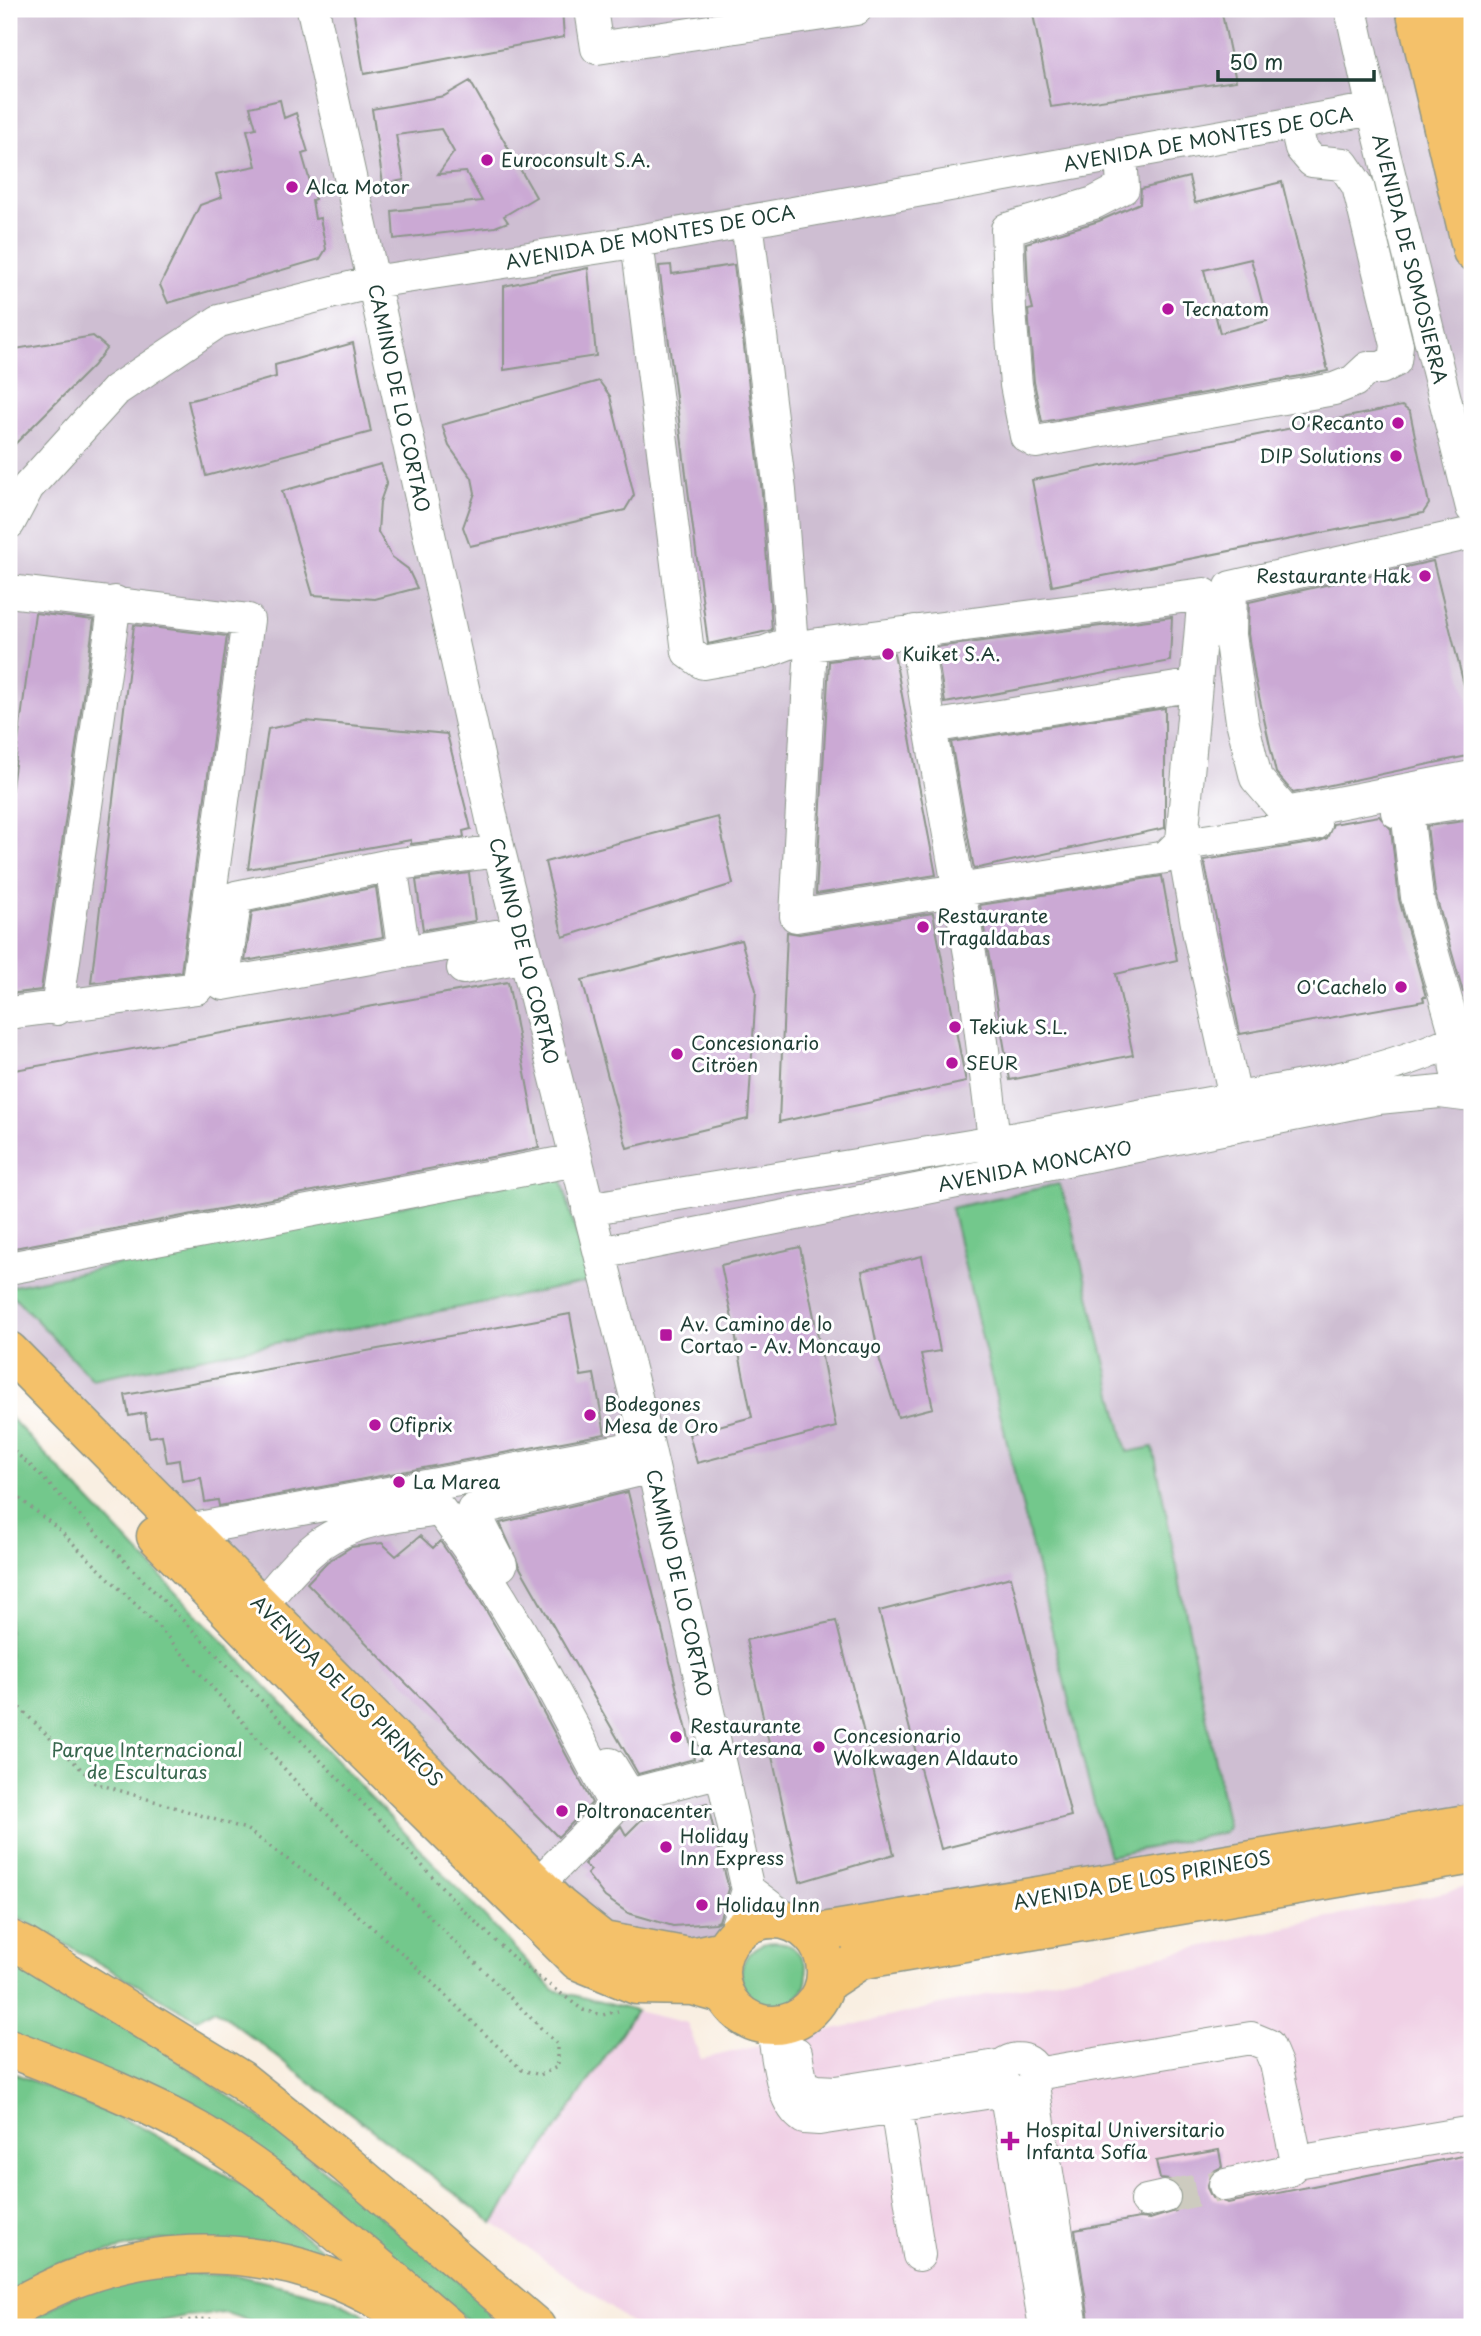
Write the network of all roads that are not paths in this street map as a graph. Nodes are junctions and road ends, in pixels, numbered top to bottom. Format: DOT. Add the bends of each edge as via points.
graph roads {
  1 [pos="313,9"];
  2 [pos="591,9"];
  3 [pos="856,9"];
  4 [pos="1351,9"];
  5 [pos="1415,9"];
  6 [pos="1445,9"];
  7 [pos="1373,109"];
  8 [pos="1295,123"];
  9 [pos="1472,126"];
  10 [pos="1121,154"];
  11 [pos="747,221"];
  12 [pos="636,241"];
  13 [pos="1472,251"];
  14 [pos="373,282"];
  15 [pos="1466,518"];
  16 [pos="9,523"];
  17 [pos="9,590"];
  18 [pos="115,602"];
  19 [pos="915,631"];
  20 [pos="1196,685"];
  21 [pos="930,727"];
  22 [pos="1472,777"];
  23 [pos="1472,801"];
  24 [pos="1407,811"];
  25 [pos="1182,841"];
  26 [pos="499,851"];
  27 [pos="391,865"];
  28 [pos="957,890"];
  29 [pos="522,944"];
  30 [pos="404,952"];
  31 [pos="463,968"];
  32 [pos="57,1009"];
  33 [pos="9,1013"];
  34 [pos="1465,1037"];
  35 [pos="1472,1094"];
  36 [pos="1235,1097"];
  37 [pos="996,1158"];
  38 [pos="576,1160"];
  39 [pos="588,1209"];
  40 [pos="600,1253"];
  41 [pos="9,1268"];
  42 [pos="9,1351"];
  43 [pos="9,1388"];
  44 [pos="650,1456"];
  45 [pos="188,1530"];
  46 [pos="261,1604"];
  47 [pos="721,1771"];
  48 [pos="1472,1847"];
  49 [pos="538,1884"];
  50 [pos="748,1890"];
  51 [pos="798,1927"];
  52 [pos="9,1939"];
  53 [pos="728,1943"];
  54 [pos="825,1983"];
  55 [pos="725,1995"];
  56 [pos="782,2024"];
  57 [pos="9,2048"];
  58 [pos="1019,2079"];
  59 [pos="896,2107"];
  60 [pos="1472,2132"];
  61 [pos="1297,2162"];
  62 [pos="1240,2182"];
  63 [pos="919,2255"];
  64 [pos="9,2311"];
  65 [pos="421,2327"];
  66 [pos="448,2327"];
  67 [pos="536,2327"];
  68 [pos="1045,2327"];
  69 [pos="1072,2327"];
  1 -- 14 [label="street, CAMINO DE LO CORTAO"];
  2 -- 3 [label="street" via="597,48"];
  4 -- 7 [label="street, AVENIDA DE SOMOSIERRA"];
  5 -- 13 [label="main road"];
  6 -- 9 [label="main road"];
  7 -- 8 [label="street, AVENIDA DE MONTES DE OCA"];
  7 -- 15 [label="street, AVENIDA DE SOMOSIERRA" via="1431,394"];
  8 -- 10 [label="street, AVENIDA DE MONTES DE OCA"];
  8 -- 10 [label="street" via="1301,148 1312,161 1343,164 1358,187 1397,345 1395,361 1368,368 1354,381 1334,389 1036,442 1026,436 1016,385 1007,229 1094,203 1123,188"];
  10 -- 11 [label="street, AVENIDA DE MONTES DE OCA"];
  11 -- 12 [label="street, AVENIDA DE MONTES DE OCA"];
  11 -- 12 [label="street" via="779,478 791,632 789,643 765,652 703,663 688,652"];
  12 -- 14 [label="street, AVENIDA DE MONTES DE OCA"];
  14 -- 16 [label="street, AVENIDA DE MONTES DE OCA" via="219,321 116,390 28,487"];
  14 -- 26 [label="street, CAMINO DE LO CORTAO"];
  15 -- 22 [label="street" via="1231,587 1230,635 1242,721 1256,778 1286,813"];
  17 -- 18 [label="street"];
  18 -- 32 [label="street"];
  18 -- 32 [label="street" via="248,620 197,988"];
  19 -- 20 [label="street" via="1204,594"];
  19 -- 21 [label="street"];
  19 -- 28 [label="street" via="811,645 796,916"];
  20 -- 21 [label="street"];
  20 -- 25 [label="street"];
  21 -- 28 [label="street"];
  23 -- 24 [label="street"];
  24 -- 25 [label="street"];
  24 -- 34 [label="street" via="1417,897"];
  25 -- 28 [label="street" via="1166,857"];
  25 -- 36 [label="street"];
  26 -- 27 [label="street"];
  26 -- 29 [label="street, CAMINO DE LO CORTAO"];
  27 -- 30 [label="street"];
  27 -- 30 [label="street" via="236,897 223,984"];
  28 -- 37 [label="street" via="974,977"];
  29 -- 30 [label="street"];
  29 -- 31 [label="street"];
  29 -- 38 [label="street, CAMINO DE LO CORTAO"];
  32 -- 33 [label="street"];
  34 -- 35 [label="street" via="1455,1072"];
  34 -- 36 [label="street, AVENIDA MONCAYO" via="1408,1060"];
  35 -- 37 [label="street, AVENIDA MONCAYO" via="1378,1098"];
  36 -- 37 [label="street, AVENIDA MONCAYO"];
  37 -- 39 [label="street, AVENIDA MONCAYO"];
  37 -- 40 [label="street, AVENIDA MONCAYO"];
  38 -- 39 [label="street, CAMINO DE LO CORTAO"];
  38 -- 41 [label="street"];
  39 -- 40 [label="street, CAMINO DE LO CORTAO"];
  40 -- 44 [label="street, CAMINO DE LO CORTAO"];
  42 -- 45 [label="main road, AVENIDA DE LOS PIRINEOS"];
  43 -- 55 [label="main road, AVENIDA DE LOS PIRINEOS" via="578,1961 636,1985 693,1986"];
  44 -- 45 [label="street"];
  44 -- 47 [label="street, CAMINO DE LO CORTAO"];
  44 -- 47 [label="street" via="473,1510 575,1707 629,1795"];
  45 -- 46 [label="main road, AVENIDA DE LOS PIRINEOS"];
  46 -- 49 [label="main road, AVENIDA DE LOS PIRINEOS"];
  46 -- 49 [label="street" via="331,1537 384,1517 440,1510 475,1558 615,1806"];
  47 -- 50 [label="street, CAMINO DE LO CORTAO"];
  48 -- 51 [label="main road, AVENIDA DE LOS PIRINEOS"];
  48 -- 54 [label="main road, AVENIDA DE LOS PIRINEOS" via="860,1960"];
  49 -- 53 [label="main road, AVENIDA DE LOS PIRINEOS" via="603,1941 689,1957"];
  50 -- 51 [label="street"];
  50 -- 53 [label="street"];
  51 -- 53 [label="main road" via="767,1918 754,1922"];
  51 -- 54 [label="main road" via="825,1962"];
  52 -- 67 [label="main road" via="241,2080"];
  53 -- 55 [label="main road" via="720,1977"];
  54 -- 56 [label="main road" via="810,2010"];
  55 -- 56 [label="main road" via="750,2020"];
  56 -- 58 [label="street" via="802,2086 816,2091"];
  56 -- 59 [label="street" via="786,2090 798,2115 819,2119"];
  57 -- 66 [label="main road" via="109,2087 198,2132 310,2209"];
  58 -- 59 [label="street"];
  58 -- 61 [label="street" via="1251,2038 1268,2045 1276,2064"];
  58 -- 68 [label="street"];
  58 -- 69 [label="street"];
  59 -- 63 [label="street"];
  60 -- 61 [label="street"];
  61 -- 62 [label="street" via="1287,2171"];
  64 -- 65 [label="main road" via="94,2270 187,2253 241,2255 335,2278"];
}
